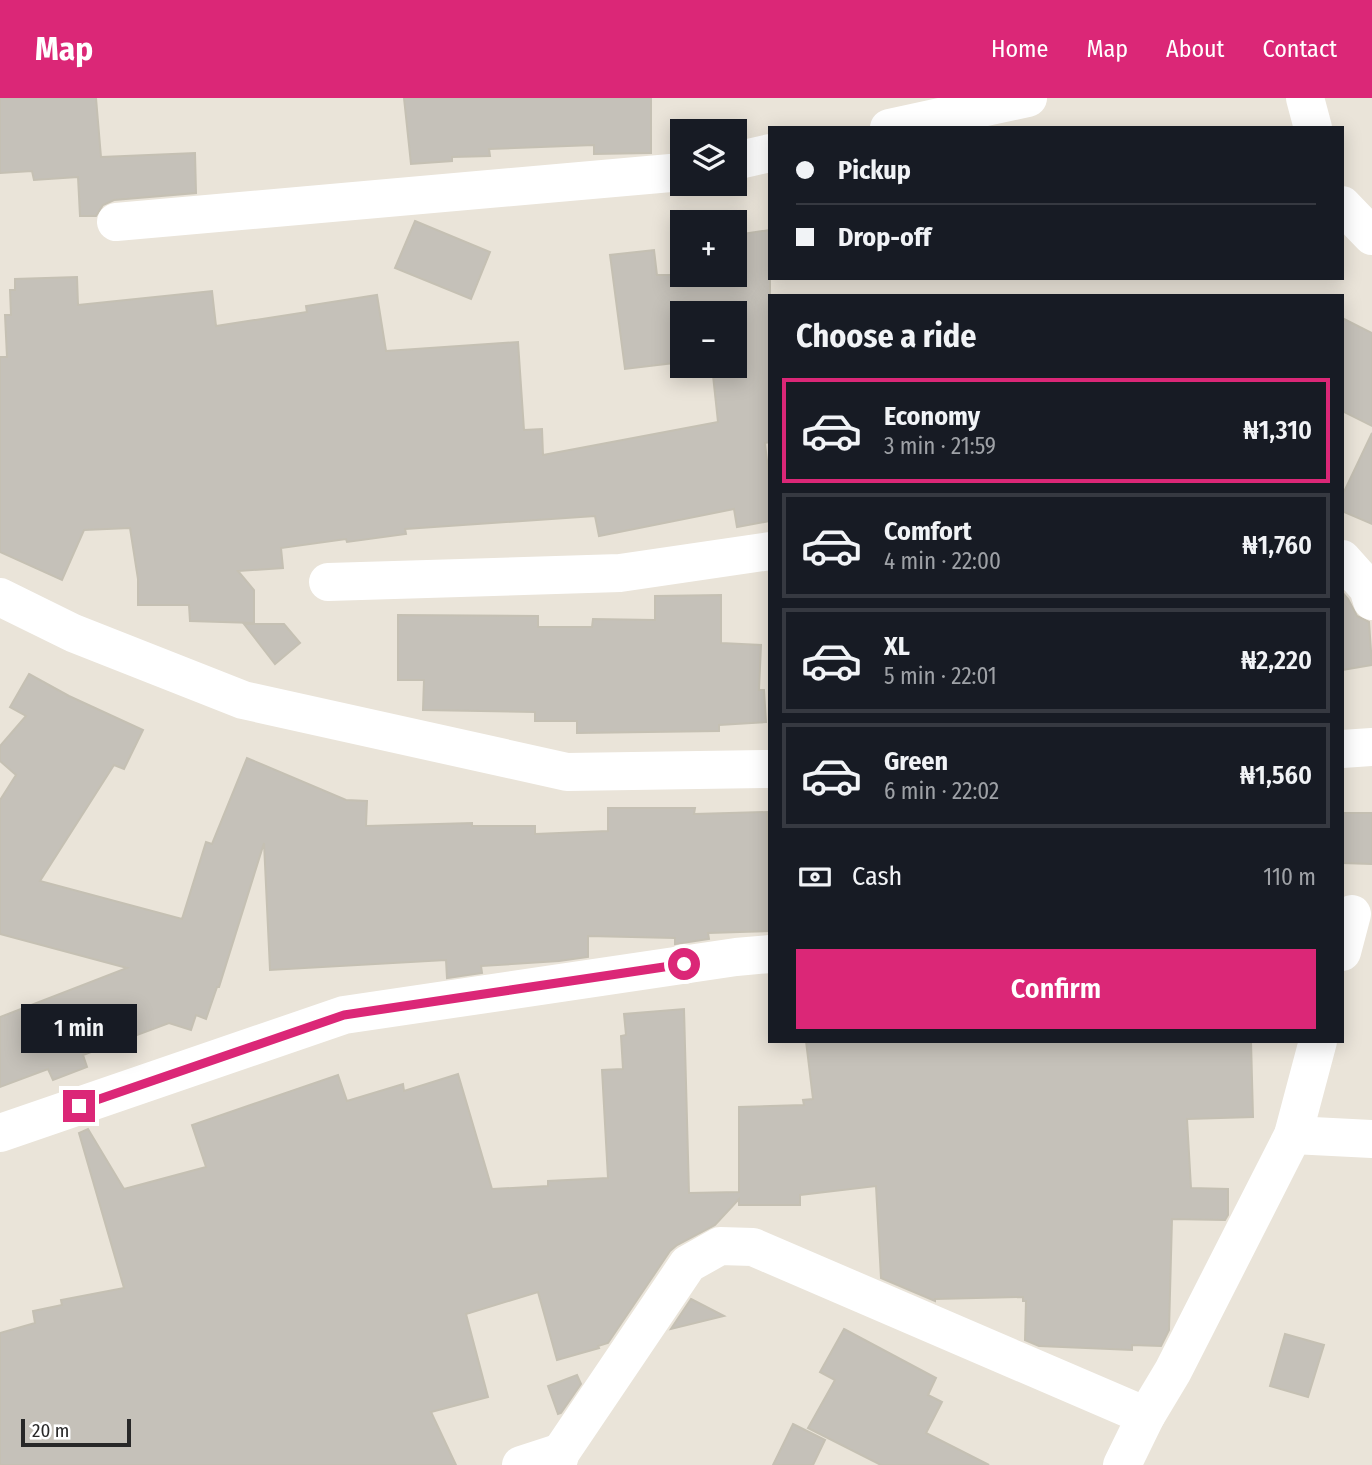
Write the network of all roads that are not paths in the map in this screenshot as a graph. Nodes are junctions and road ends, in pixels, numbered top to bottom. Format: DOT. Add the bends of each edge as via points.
graph roads {
  1 [pos="1028,98"];
  2 [pos="1305,98"];
  3 [pos="898,126"];
  4 [pos="1312,126"];
  5 [pos="768,153"];
  6 [pos="747,158"];
  7 [pos="670,173"];
  8 [pos="1344,207"];
  9 [pos="116,222"];
  10 [pos="1372,236"];
  11 [pos="768,551"];
  12 [pos="1344,561"];
  13 [pos="328,582"];
  14 [pos="0,597"];
  15 [pos="1372,601"];
  16 [pos="1372,747"];
  17 [pos="1344,749"];
  18 [pos="768,769"];
  19 [pos="1356,914"];
  20 [pos="1344,947"];
  21 [pos="768,954"];
  22 [pos="1317,1043"];
  23 [pos="0,1133"];
  24 [pos="1293,1135"];
  25 [pos="1372,1139"];
  26 [pos="1146,1416"];
  27 [pos="559,1458"];
  28 [pos="522,1465"];
  29 [pos="1122,1465"];
  1 -- 3 [label="street"];
  2 -- 4 [label="street"];
  5 -- 6 [label="street"];
  7 -- 9 [label="street"];
  8 -- 10 [label="street"];
  11 -- 13 [label="street" via="621,573"];
  12 -- 15 [label="street" via="1368,588"];
  14 -- 18 [label="street" via="73,633 243,700 567,772"];
  16 -- 17 [label="street"];
  19 -- 20 [label="street"];
  21 -- 23 [label="street" via="344,1015"];
  22 -- 24 [label="street"];
  24 -- 25 [label="street"];
  24 -- 26 [label="street"];
  26 -- 27 [label="street" via="753,1247 720,1246 688,1265"];
  26 -- 29 [label="street"];
  27 -- 28 [label="street"];
}
